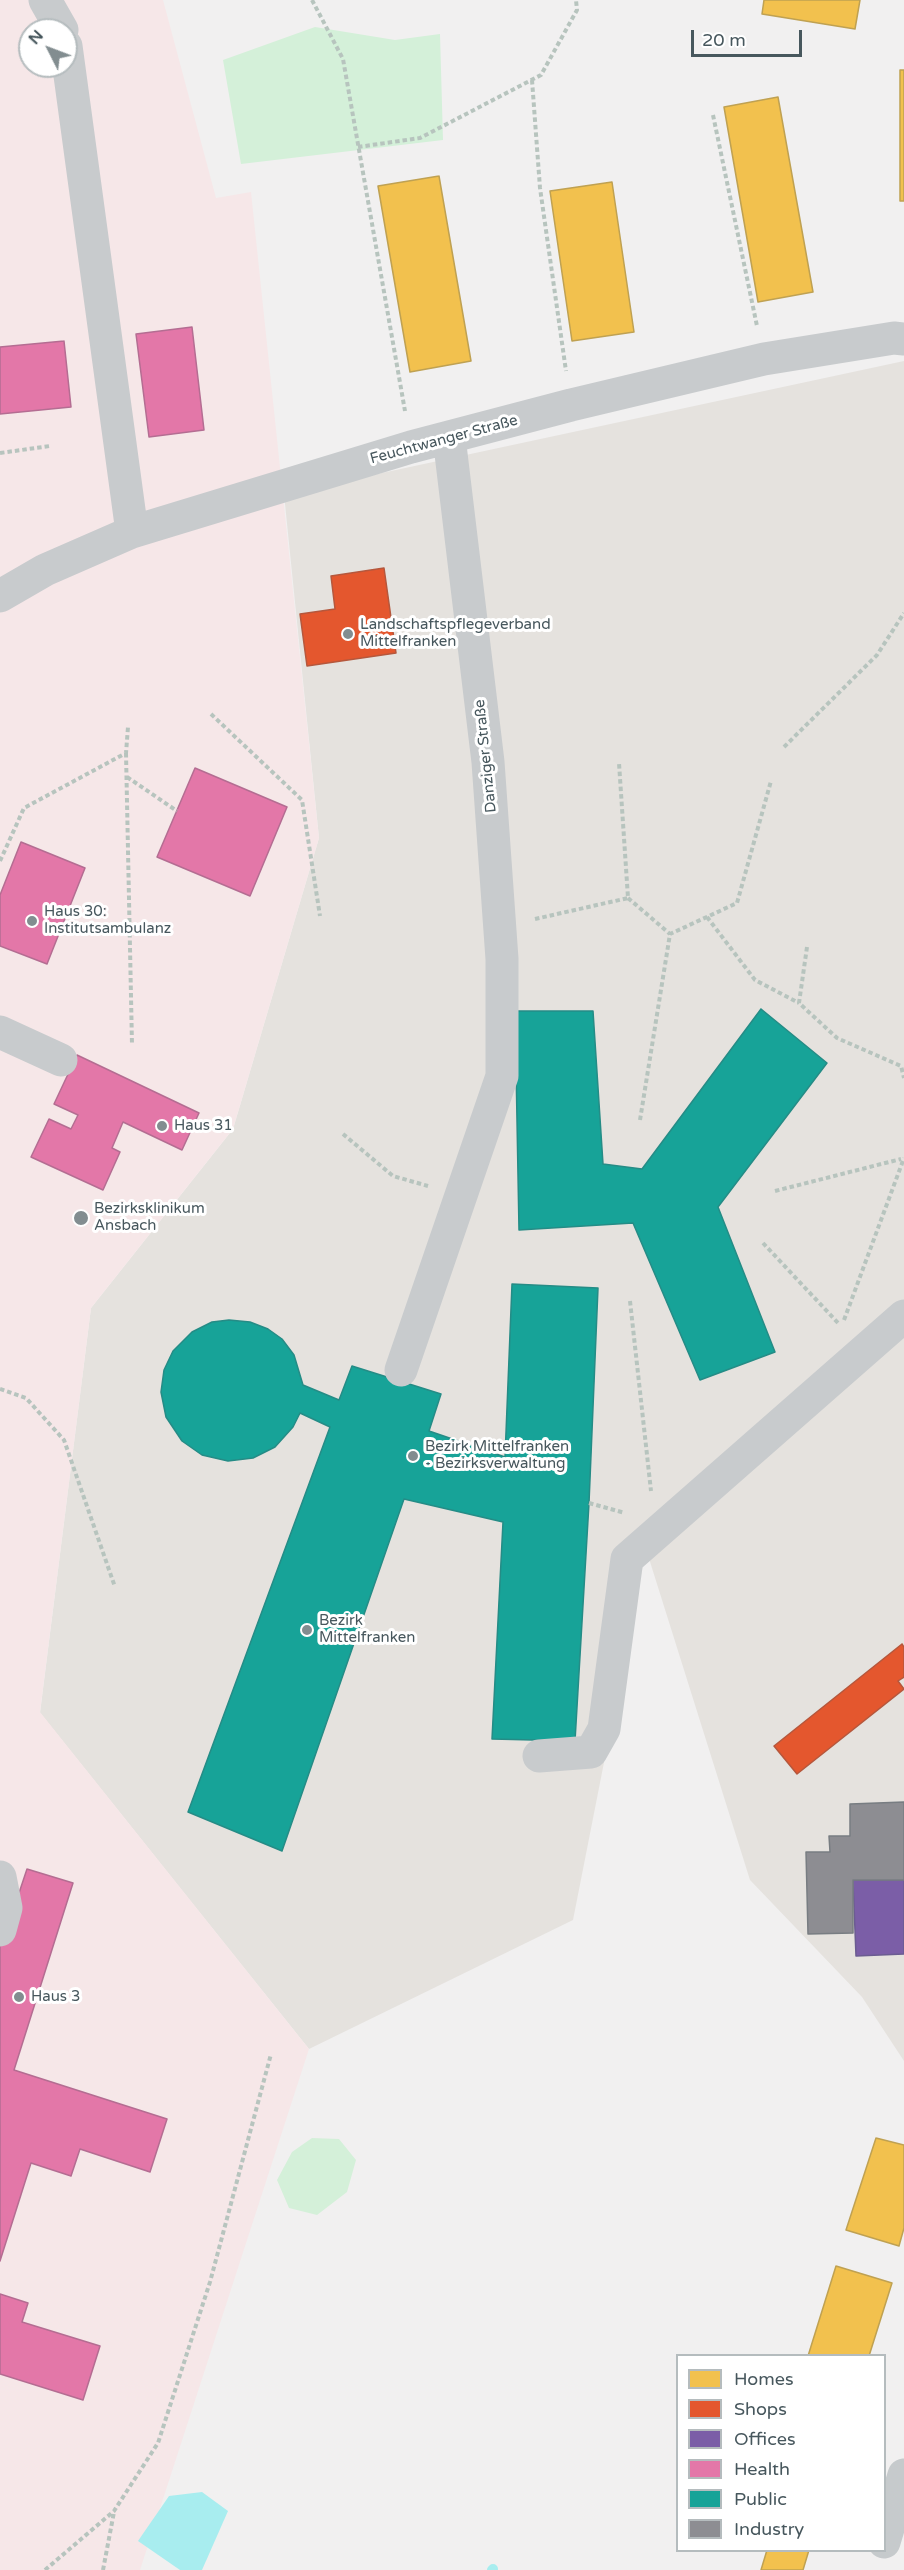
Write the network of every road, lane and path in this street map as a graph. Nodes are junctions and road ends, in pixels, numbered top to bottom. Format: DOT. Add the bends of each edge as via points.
graph roads {
  1 [pos="45,0"];
  2 [pos="312,0"];
  3 [pos="576,0"];
  4 [pos="55,18"];
  5 [pos="70,78"];
  6 [pos="532,80"];
  7 [pos="713,115"];
  8 [pos="358,147"];
  9 [pos="904,339"];
  10 [pos="764,359"];
  11 [pos="571,405"];
  12 [pos="449,437"];
  13 [pos="50,446"];
  14 [pos="411,447"];
  15 [pos="0,453"];
  16 [pos="132,532"];
  17 [pos="0,596"];
  18 [pos="904,613"];
  19 [pos="211,714"];
  20 [pos="128,727"];
  21 [pos="784,747"];
  22 [pos="126,753"];
  23 [pos="619,764"];
  24 [pos="126,776"];
  25 [pos="771,781"];
  26 [pos="177,812"];
  27 [pos="0,861"];
  28 [pos="628,898"];
  29 [pos="320,916"];
  30 [pos="707,917"];
  31 [pos="500,927"];
  32 [pos="670,933"];
  33 [pos="807,946"];
  34 [pos="799,1003"];
  35 [pos="0,1032"];
  36 [pos="132,1045"];
  37 [pos="61,1060"];
  38 [pos="904,1078"];
  39 [pos="640,1120"];
  40 [pos="343,1134"];
  41 [pos="903,1158"];
  42 [pos="775,1191"];
  43 [pos="461,1195"];
  44 [pos="763,1243"];
  45 [pos="630,1301"];
  46 [pos="904,1316"];
  47 [pos="400,1370"];
  48 [pos="0,1389"];
  49 [pos="652,1497"];
  50 [pos="589,1503"];
  51 [pos="633,1515"];
  52 [pos="116,1587"];
  53 [pos="539,1756"];
  54 [pos="0,1877"];
  55 [pos="0,1930"];
  56 [pos="271,2054"];
  57 [pos="902,2489"];
  58 [pos="114,2511"];
  59 [pos="886,2539"];
  60 [pos="881,2552"];
  61 [pos="45,2570"];
  62 [pos="103,2570"];
  63 [pos="876,2570"];
  1 -- 4 [label="street"];
  2 -- 8 [label="path" via="343,59"];
  3 -- 6 [label="path" via="577,10 541,75"];
  5 -- 16 [label="street"];
  6 -- 8 [label="path" via="420,138"];
  6 -- 11 [label="path" via="540,188"];
  7 -- 10 [label="path"];
  8 -- 14 [label="path"];
  9 -- 10 [label="street, Feuchtwanger Straße"];
  10 -- 11 [label="street, Feuchtwanger Straße"];
  11 -- 12 [label="street, Feuchtwanger Straße"];
  12 -- 14 [label="street, Feuchtwanger Straße"];
  12 -- 31 [label="street, Danziger Straße" via="488,762"];
  13 -- 15 [label="path"];
  14 -- 16 [label="street, Feuchtwanger Straße"];
  16 -- 17 [label="street, Feuchtwanger Straße" via="45,570"];
  18 -- 21 [label="path" via="878,655"];
  19 -- 29 [label="path" via="302,800"];
  20 -- 22 [label="path"];
  22 -- 24 [label="path"];
  22 -- 27 [label="path" via="24,808"];
  23 -- 28 [label="path"];
  24 -- 26 [label="path"];
  24 -- 36 [label="path"];
  25 -- 30 [label="path" via="737,903"];
  28 -- 31 [label="path"];
  28 -- 32 [label="path"];
  30 -- 32 [label="path"];
  30 -- 34 [label="path" via="755,980"];
  31 -- 43 [label="street, Danziger Straße" via="502,1076"];
  32 -- 39 [label="path"];
  33 -- 34 [label="path"];
  34 -- 38 [label="path" via="837,1038 901,1066"];
  35 -- 37 [label="street"];
  40 -- 43 [label="path" via="393,1176"];
  41 -- 42 [label="path"];
  41 -- 44 [label="path" via="842,1327"];
  43 -- 47 [label="street, Danziger Straße"];
  45 -- 49 [label="path"];
  46 -- 53 [label="street" via="627,1559 604,1729 591,1752"];
  48 -- 52 [label="path" via="26,1398 64,1440"];
  50 -- 51 [label="path"];
  54 -- 55 [label="street" via="6,1908"];
  56 -- 58 [label="path" via="210,2282 158,2443"];
  57 -- 59 [label="main road"];
  58 -- 61 [label="path"];
  58 -- 62 [label="path"];
  60 -- 63 [label="main road"];
}
